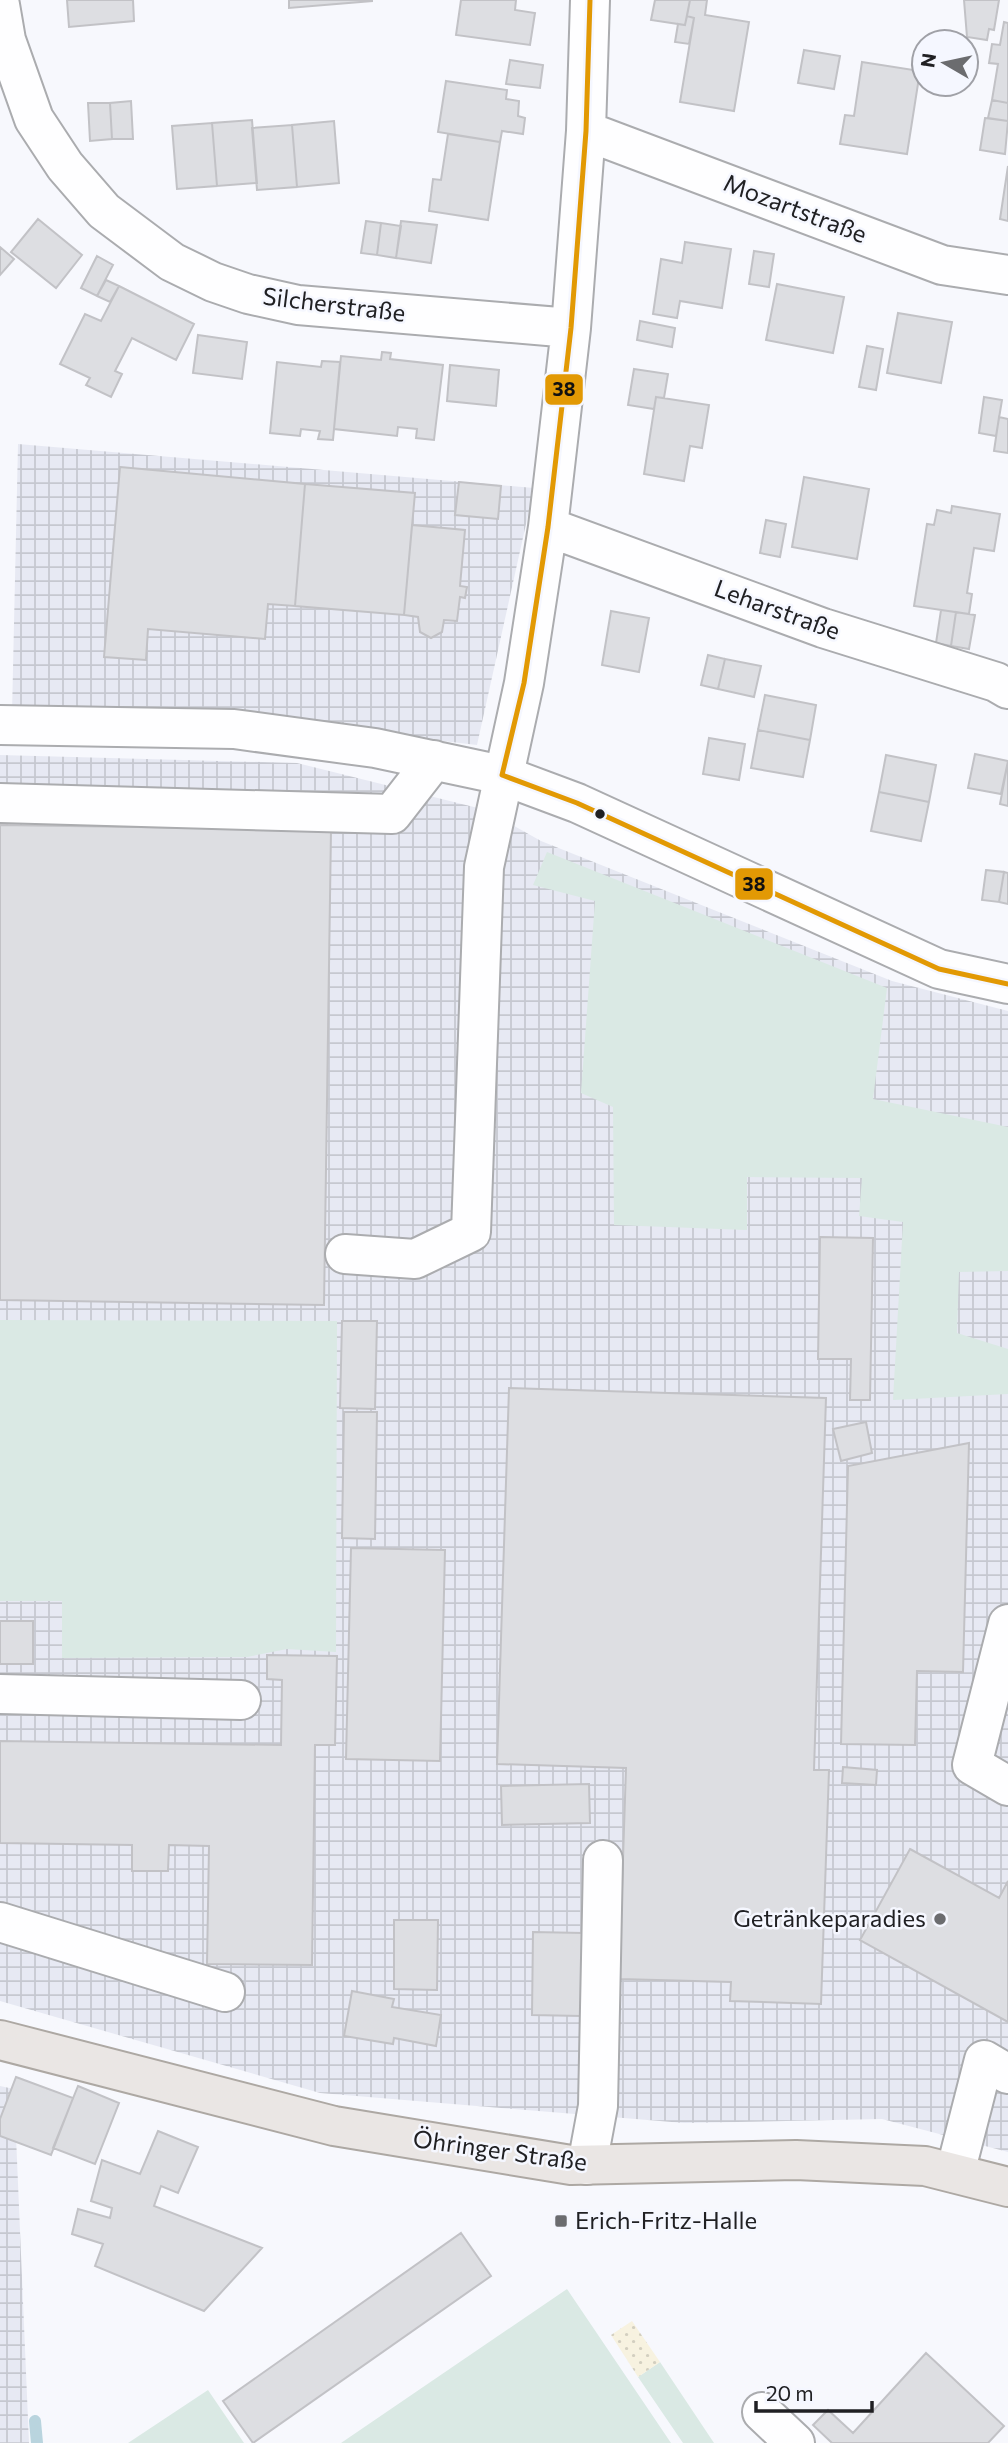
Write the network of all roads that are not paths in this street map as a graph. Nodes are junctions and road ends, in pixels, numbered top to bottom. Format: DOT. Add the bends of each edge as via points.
graph roads {
  1 [pos="590,0"];
  2 [pos="0,5"];
  3 [pos="586,131"];
  4 [pos="1008,275"];
  5 [pos="571,328"];
  6 [pos="548,527"];
  7 [pos="1008,689"];
  8 [pos="0,725"];
  9 [pos="434,760"];
  10 [pos="502,775"];
  11 [pos="0,803"];
  12 [pos="1008,984"];
  13 [pos="345,1254"];
  14 [pos="1008,1624"];
  15 [pos="0,1694"];
  16 [pos="241,1700"];
  17 [pos="1008,1786"];
  18 [pos="603,1860"];
  19 [pos="0,1922"];
  20 [pos="225,1992"];
  21 [pos="0,2040"];
  22 [pos="1008,2074"];
  23 [pos="587,2165"];
  24 [pos="955,2173"];
  25 [pos="1008,2187"];
  26 [pos="762,2412"];
  27 [pos="795,2443"];
  1 -- 3 [label="street"];
  2 -- 5 [label="street, Silcherstraße" via="6,40 34,119 65,166 104,211 172,262 248,294 298,305"];
  3 -- 4 [label="street, Mozartstraße" via="942,265"];
  3 -- 5 [label="street"];
  5 -- 6 [label="street"];
  6 -- 7 [label="street, Leharstraße" via="822,628"];
  6 -- 10 [label="street" via="524,683"];
  8 -- 9 [label="street" via="234,729"];
  9 -- 10 [label="street"];
  9 -- 11 [label="street" via="392,814"];
  10 -- 12 [label="street" via="577,803 939,969"];
  10 -- 13 [label="street" via="484,867 471,1232 415,1259"];
  14 -- 17 [label="street" via="972,1765"];
  15 -- 16 [label="street"];
  18 -- 23 [label="street" via="598,2106"];
  19 -- 20 [label="street"];
  21 -- 23 [label="main road, Öhringer Straße" via="334,2126"];
  22 -- 24 [label="street" via="984,2060"];
  23 -- 24 [label="main road, Öhringer Straße" via="796,2160 925,2166"];
  24 -- 25 [label="main road, Öhringer Straße"];
  26 -- 27 [label="street"];
}
